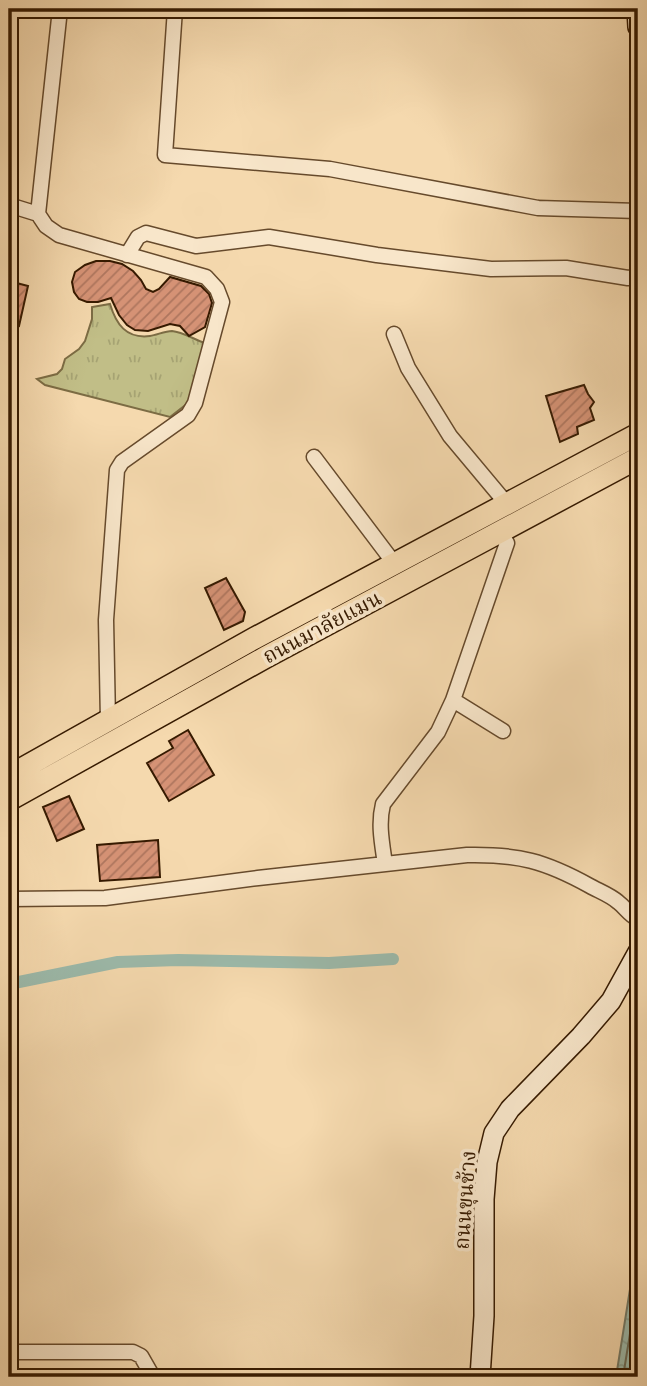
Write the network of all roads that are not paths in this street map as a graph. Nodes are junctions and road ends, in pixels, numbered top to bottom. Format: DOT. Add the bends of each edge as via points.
graph roads {
  1 [pos="61,9"];
  2 [pos="175,9"];
  3 [pos="637,9"];
  4 [pos="638,27"];
  5 [pos="9,205"];
  6 [pos="638,211"];
  7 [pos="38,214"];
  8 [pos="127,255"];
  9 [pos="638,277"];
  10 [pos="394,334"];
  11 [pos="638,434"];
  12 [pos="314,457"];
  13 [pos="638,458"];
  14 [pos="506,503"];
  15 [pos="501,532"];
  16 [pos="394,563"];
  17 [pos="255,638"];
  18 [pos="267,657"];
  19 [pos="453,700"];
  20 [pos="108,720"];
  21 [pos="503,732"];
  22 [pos="9,776"];
  23 [pos="9,800"];
  24 [pos="386,864"];
  25 [pos="9,899"];
  26 [pos="638,919"];
  27 [pos="638,953"];
  28 [pos="9,1352"];
  29 [pos="153,1377"];
  30 [pos="480,1377"];
  1 -- 7 [label="street"];
  2 -- 6 [label="street" via="164,155 330,169 538,208"];
  3 -- 4 [label="main road"];
  5 -- 7 [label="street"];
  7 -- 8 [label="street" via="59,235"];
  8 -- 9 [label="street" via="146,233 196,246 269,237 491,269 566,268"];
  8 -- 20 [label="street" via="206,277 222,302 188,415 117,470 106,620"];
  10 -- 14 [label="street" via="408,368 450,436"];
  11 -- 14 [label="main road, ถนนมาลัยแมน"];
  12 -- 16 [label="street"];
  13 -- 15 [label="main road, ถนนมาลัยแมน"];
  14 -- 16 [label="main road, ถนนมาลัยแมน"];
  15 -- 18 [label="main road, ถนนมาลัยแมน"];
  15 -- 19 [label="street" via="507,543"];
  16 -- 17 [label="main road, ถนนมาลัยแมน"];
  17 -- 18 [label="main road"];
  17 -- 20 [label="main road, ถนนมาลัยแมน"];
  18 -- 23 [label="main road, ถนนมาลัยแมน"];
  19 -- 21 [label="street"];
  19 -- 24 [label="street" via="438,732 383,804 380,816"];
  20 -- 22 [label="main road, ถนนมาลัยแมน"];
  24 -- 25 [label="street" via="104,898"];
  24 -- 26 [label="street" via="467,855 511,856 544,863 619,902"];
  27 -- 30 [label="main road, ถนนขุนช้าง" via="611,1001 510,1109 494,1133 484,1199"];
  28 -- 29 [label="street" via="133,1352 141,1356"];
}
